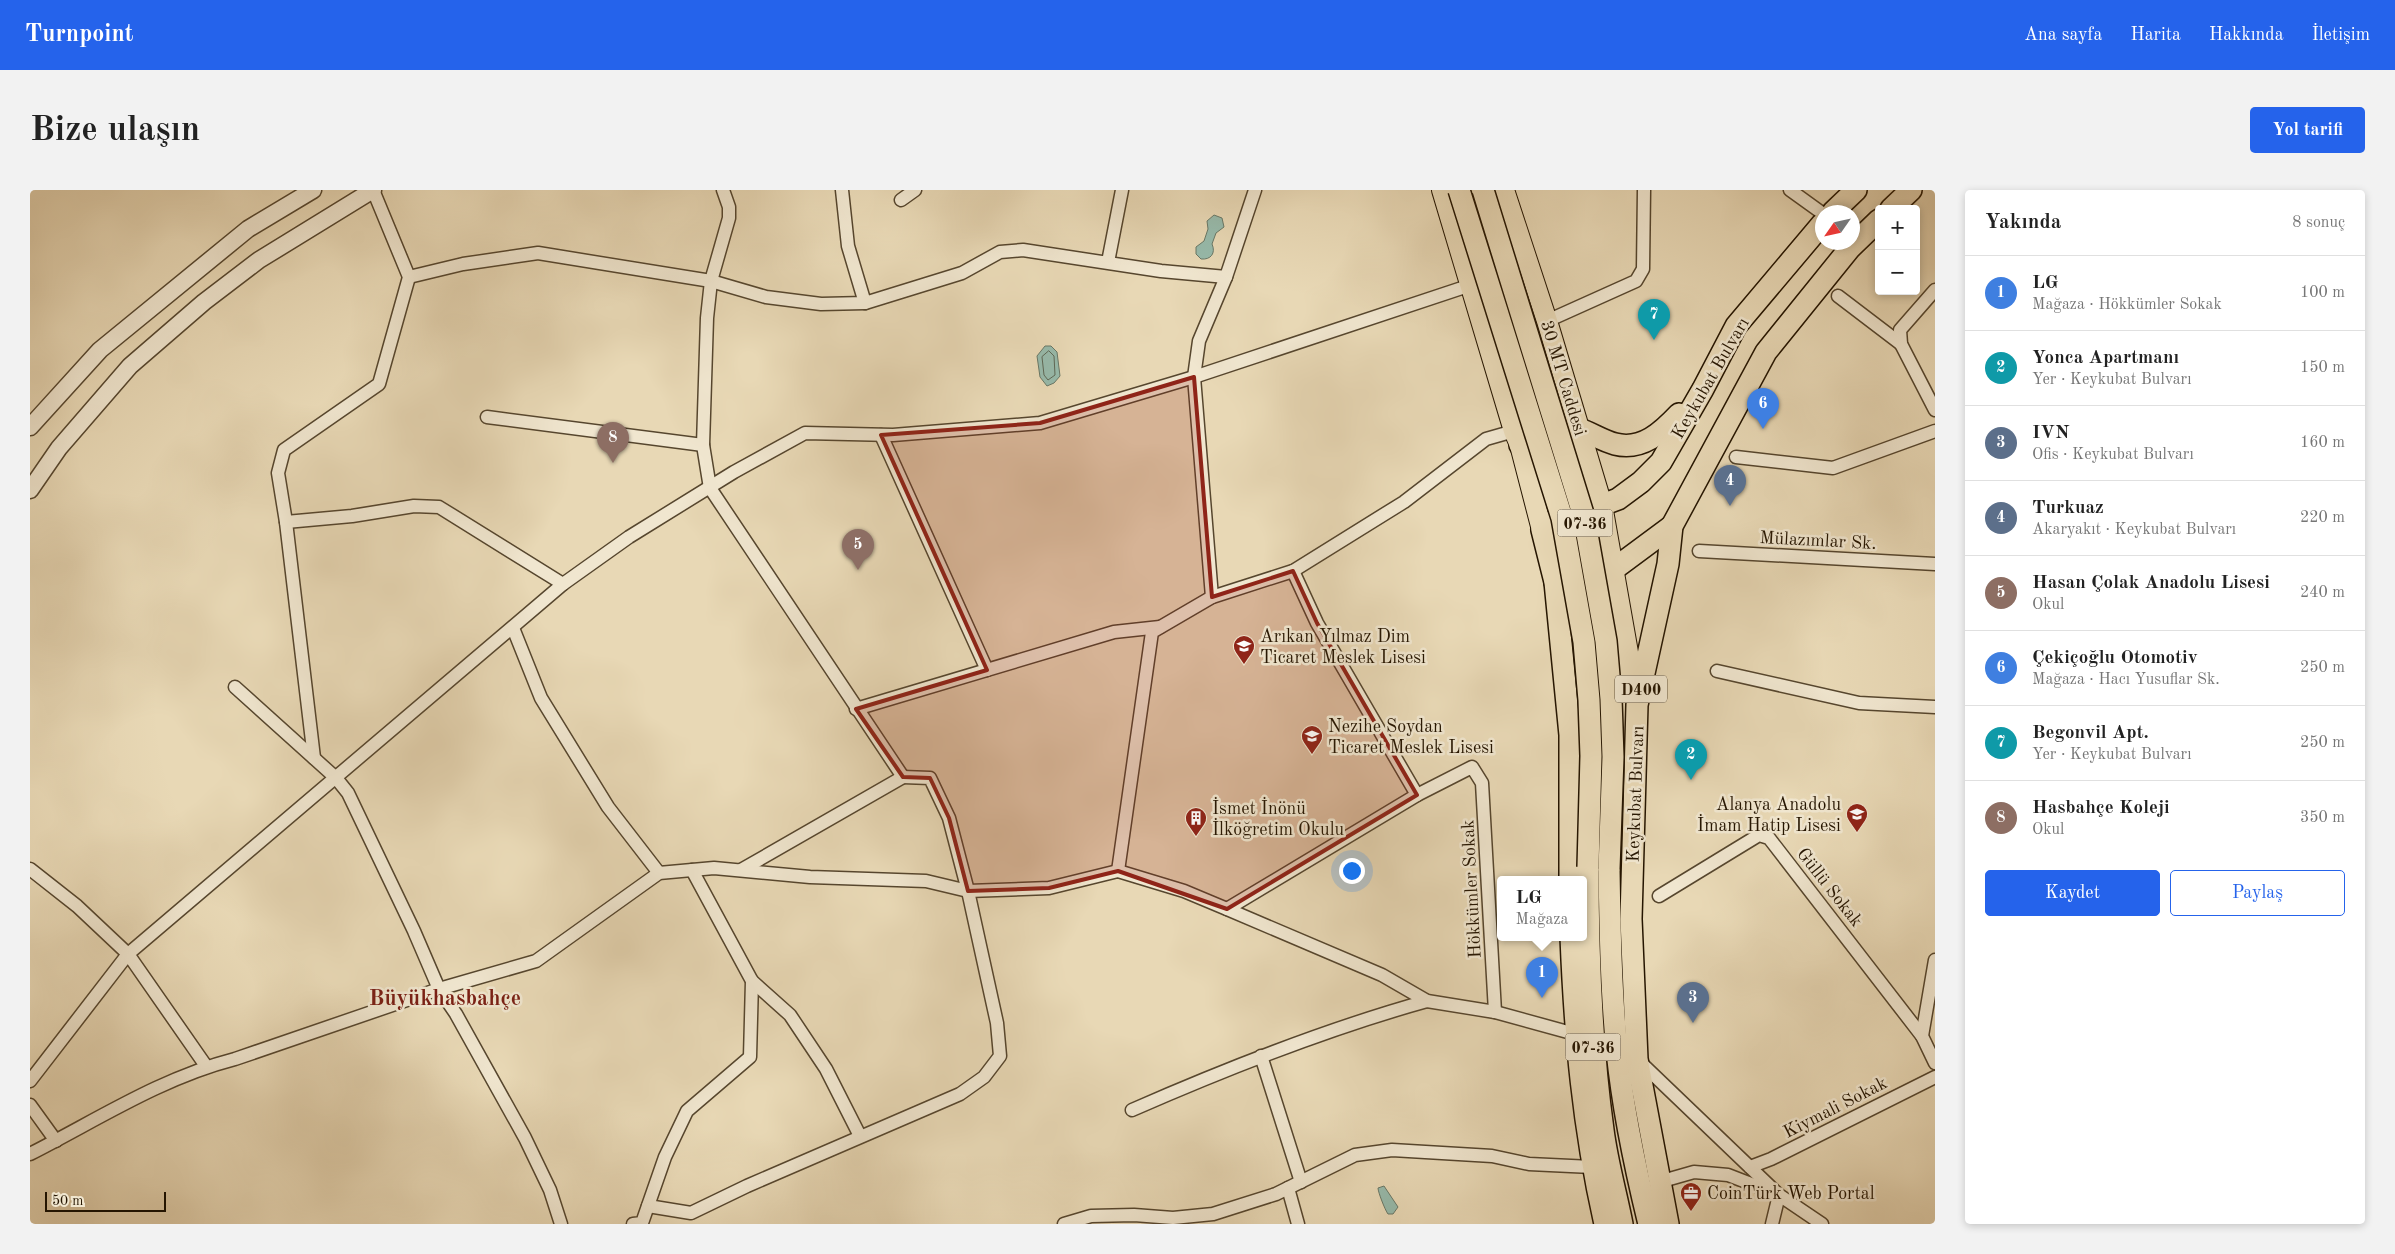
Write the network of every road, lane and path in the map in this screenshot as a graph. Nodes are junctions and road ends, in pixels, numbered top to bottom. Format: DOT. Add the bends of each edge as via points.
graph roads {
  1 [pos="313,190"];
  2 [pos="373,190"];
  3 [pos="723,190"];
  4 [pos="842,190"];
  5 [pos="915,190"];
  6 [pos="1122,190"];
  7 [pos="1255,190"];
  8 [pos="1442,190"];
  9 [pos="1459,190"];
  10 [pos="1484,190"];
  11 [pos="1504,190"];
  12 [pos="1644,190"];
  13 [pos="1790,190"];
  14 [pos="1856,190"];
  15 [pos="1911,190"];
  16 [pos="901,200"];
  17 [pos="1840,205"];
  18 [pos="1895,205"];
  19 [pos="1815,208"];
  20 [pos="1875,224"];
  21 [pos="1815,232"];
  22 [pos="1108,262"];
  23 [pos="409,277"];
  24 [pos="1226,277"];
  25 [pos="711,281"];
  26 [pos="1471,285"];
  27 [pos="1935,290"];
  28 [pos="1838,296"];
  29 [pos="865,303"];
  30 [pos="1547,321"];
  31 [pos="1901,344"];
  32 [pos="1194,377"];
  33 [pos="1704,389"];
  34 [pos="1935,410"];
  35 [pos="487,417"];
  36 [pos="30,427"];
  37 [pos="1579,429"];
  38 [pos="1935,431"];
  39 [pos="881,435"];
  40 [pos="1517,438"];
  41 [pos="703,445"];
  42 [pos="1736,457"];
  43 [pos="710,488"];
  44 [pos="30,490"];
  45 [pos="1602,505"];
  46 [pos="286,522"];
  47 [pos="1672,526"];
  48 [pos="1542,530"];
  49 [pos="1699,551"];
  50 [pos="1935,564"];
  51 [pos="1614,569"];
  52 [pos="1293,571"];
  53 [pos="1555,582"];
  54 [pos="563,584"];
  55 [pos="1212,597"];
  56 [pos="1160,627"];
  57 [pos="513,628"];
  58 [pos="987,670"];
  59 [pos="1563,670"];
  60 [pos="1717,671"];
  61 [pos="1632,672"];
  62 [pos="234,687"];
  63 [pos="1637,705"];
  64 [pos="1935,707"];
  65 [pos="856,709"];
  66 [pos="314,758"];
  67 [pos="903,777"];
  68 [pos="336,778"];
  69 [pos="1417,795"];
  70 [pos="1599,868"];
  71 [pos="30,869"];
  72 [pos="692,870"];
  73 [pos="741,870"];
  74 [pos="1118,871"];
  75 [pos="660,873"];
  76 [pos="1570,876"];
  77 [pos="968,891"];
  78 [pos="1659,896"];
  79 [pos="1227,909"];
  80 [pos="1571,941"];
  81 [pos="128,954"];
  82 [pos="1935,960"];
  83 [pos="752,981"];
  84 [pos="439,989"];
  85 [pos="1427,1000"];
  86 [pos="1495,1012"];
  87 [pos="1575,1034"];
  88 [pos="1922,1036"];
  89 [pos="1261,1056"];
  90 [pos="1637,1059"];
  91 [pos="1935,1063"];
  92 [pos="206,1066"];
  93 [pos="1935,1077"];
  94 [pos="30,1081"];
  95 [pos="30,1105"];
  96 [pos="1132,1110"];
  97 [pos="860,1136"];
  98 [pos="56,1140"];
  99 [pos="30,1154"];
  100 [pos="1592,1167"];
  101 [pos="1750,1167"];
  102 [pos="1301,1182"];
  103 [pos="1659,1182"];
  104 [pos="1288,1188"];
  105 [pos="1779,1195"];
  106 [pos="648,1206"];
  107 [pos="561,1224"];
  108 [pos="633,1224"];
  109 [pos="1064,1224"];
  110 [pos="1298,1224"];
  111 [pos="1605,1224"];
  112 [pos="1622,1224"];
  113 [pos="1649,1224"];
  114 [pos="1668,1224"];
  115 [pos="1772,1224"];
  116 [pos="1822,1224"];
  1 -- 36 [label="street" via="248,229 100,350"];
  2 -- 23 [label="street"];
  2 -- 44 [label="street" via="259,260 130,366 59,448"];
  3 -- 25 [label="street" via="730,218"];
  4 -- 29 [label="street" via="848,246"];
  5 -- 16 [label="street"];
  6 -- 22 [label="street"];
  7 -- 24 [label="street"];
  8 -- 26 [label="main road"];
  9 -- 70 [label="highway, bridge" via="1562,518 1584,642"];
  10 -- 70 [label="highway, Keykubat Bulvarı / 07-36, bridge" via="1584,516 1606,641 1613,757"];
  11 -- 30 [label="main road, 30 MT Caddesi"];
  12 -- 30 [label="street" via="1643,269 1636,280"];
  13 -- 19 [label="street"];
  14 -- 17 [label="highway"];
  15 -- 18 [label="highway"];
  20 -- 47 [label="highway, Keykubat Bulvarı / D400" via="1850,248 1766,352"];
  21 -- 33 [label="highway, Keykubat Bulvarı" via="1736,326"];
  22 -- 24 [label="street"];
  22 -- 29 [label="street" via="1023,250 1000,252 962,273"];
  23 -- 25 [label="street" via="463,264 538,253"];
  23 -- 46 [label="street" via="379,384 284,450 278,473"];
  24 -- 32 [label="street" via="1199,341"];
  25 -- 29 [label="street" via="766,297 821,304"];
  25 -- 41 [label="street"];
  26 -- 32 [label="street"];
  26 -- 40 [label="main road"];
  27 -- 31 [label="street" via="1900,330"];
  28 -- 31 [label="street"];
  30 -- 37 [label="main road, 30 MT Caddesi"];
  31 -- 34 [label="street"];
  32 -- 39 [label="street" via="1040,423"];
  32 -- 55 [label="street"];
  33 -- 37 [label="highway" via="1658,436 1636,445 1616,444"];
  33 -- 45 [label="highway, Keykubat Bulvarı" via="1661,462 1618,499"];
  35 -- 41 [label="street"];
  37 -- 40 [label="highway" via="1576,438 1556,450"];
  37 -- 45 [label="main road, 30 MT Caddesi"];
  38 -- 42 [label="street" via="1833,468"];
  39 -- 43 [label="street" via="805,433"];
  39 -- 58 [label="street"];
  40 -- 48 [label="main road"];
  40 -- 52 [label="street" via="1486,439 1404,502"];
  41 -- 43 [label="street"];
  43 -- 54 [label="street" via="629,536"];
  43 -- 65 [label="street"];
  45 -- 48 [label="highway, Keykubat Bulvarı" via="1576,510 1557,518"];
  45 -- 51 [label="main road, 30 MT Caddesi"];
  46 -- 54 [label="street" via="414,506 439,508"];
  46 -- 66 [label="street"];
  47 -- 51 [label="highway"];
  47 -- 63 [label="highway, Keykubat Bulvarı / D400" via="1668,564"];
  48 -- 53 [label="highway"];
  49 -- 50 [label="street, Mülazımlar Sk."];
  51 -- 53 [label="highway" via="1585,584"];
  51 -- 61 [label="main road, 30 MT Caddesi"];
  52 -- 55 [label="street"];
  52 -- 69 [label="street" via="1317,623"];
  53 -- 59 [label="highway"];
  54 -- 57 [label="street"];
  55 -- 56 [label="street"];
  56 -- 58 [label="street" via="1114,632"];
  56 -- 74 [label="street" via="1152,632"];
  57 -- 68 [label="street"];
  57 -- 75 [label="street" via="541,698 608,807"];
  58 -- 65 [label="street"];
  59 -- 61 [label="highway" via="1579,657 1597,651 1619,657"];
  59 -- 76 [label="highway" via="1570,734"];
  60 -- 64 [label="street" via="1859,703"];
  61 -- 63 [label="main road, 30 MT Caddesi"];
  62 -- 66 [label="street"];
  63 -- 90 [label="highway, Keykubat Bulvarı / D400" via="1631,919"];
  65 -- 67 [label="street"];
  66 -- 68 [label="street"];
  67 -- 73 [label="street"];
  67 -- 77 [label="street" via="930,778 949,818"];
  68 -- 81 [label="street"];
  68 -- 84 [label="street" via="348,793"];
  69 -- 79 [label="street"];
  69 -- 86 [label="street, Hökkümler Sokak" via="1472,768 1482,783"];
  70 -- 112 [label="highway, 07-36" via="1588,969 1603,1132"];
  70 -- 113 [label="highway, 07-36" via="1611,963 1617,1052 1633,1155"];
  71 -- 81 [label="street" via="77,906"];
  72 -- 73 [label="street"];
  72 -- 75 [label="street"];
  72 -- 83 [label="street"];
  73 -- 77 [label="street" via="810,877 926,882"];
  74 -- 77 [label="street" via="1049,888"];
  74 -- 79 [label="street" via="1184,891"];
  75 -- 84 [label="street" via="536,961"];
  77 -- 97 [label="street" via="997,1023 1000,1056 984,1077 960,1094"];
  78 -- 88 [label="street, Güllü Sokak" via="1759,836 1769,838"];
  79 -- 85 [label="street" via="1382,975"];
  80 -- 87 [label="highway"];
  81 -- 92 [label="street"];
  81 -- 94 [label="street"];
  82 -- 88 [label="street"];
  83 -- 97 [label="street" via="790,1015 826,1069"];
  83 -- 106 [label="street" via="750,1057 687,1111 664,1157"];
  84 -- 92 [label="street"];
  84 -- 107 [label="street" via="521,1130 550,1190"];
  85 -- 86 [label="street"];
  85 -- 89 [label="street"];
  86 -- 87 [label="street"];
  87 -- 100 [label="highway"];
  88 -- 91 [label="street, Güllü Sokak"];
  89 -- 96 [label="street"];
  89 -- 102 [label="street"];
  90 -- 101 [label="street"];
  90 -- 103 [label="highway, Keykubat Bulvarı / D400"];
  92 -- 98 [label="street" via="158,1086"];
  93 -- 101 [label="street, Kiymali Sokak"];
  95 -- 98 [label="street"];
  97 -- 106 [label="street" via="691,1214"];
  98 -- 99 [label="street"];
  100 -- 102 [label="street" via="1392,1150 1356,1154"];
  100 -- 111 [label="highway"];
  101 -- 105 [label="street"];
  102 -- 104 [label="street"];
  103 -- 105 [label="street" via="1694,1172 1728,1175"];
  103 -- 114 [label="highway, Keykubat Bulvarı / D400"];
  104 -- 109 [label="street" via="1213,1214 1173,1218 1091,1216"];
  104 -- 110 [label="street"];
  105 -- 115 [label="street"];
  105 -- 116 [label="street"];
  106 -- 108 [label="street" via="642,1223"];
}
